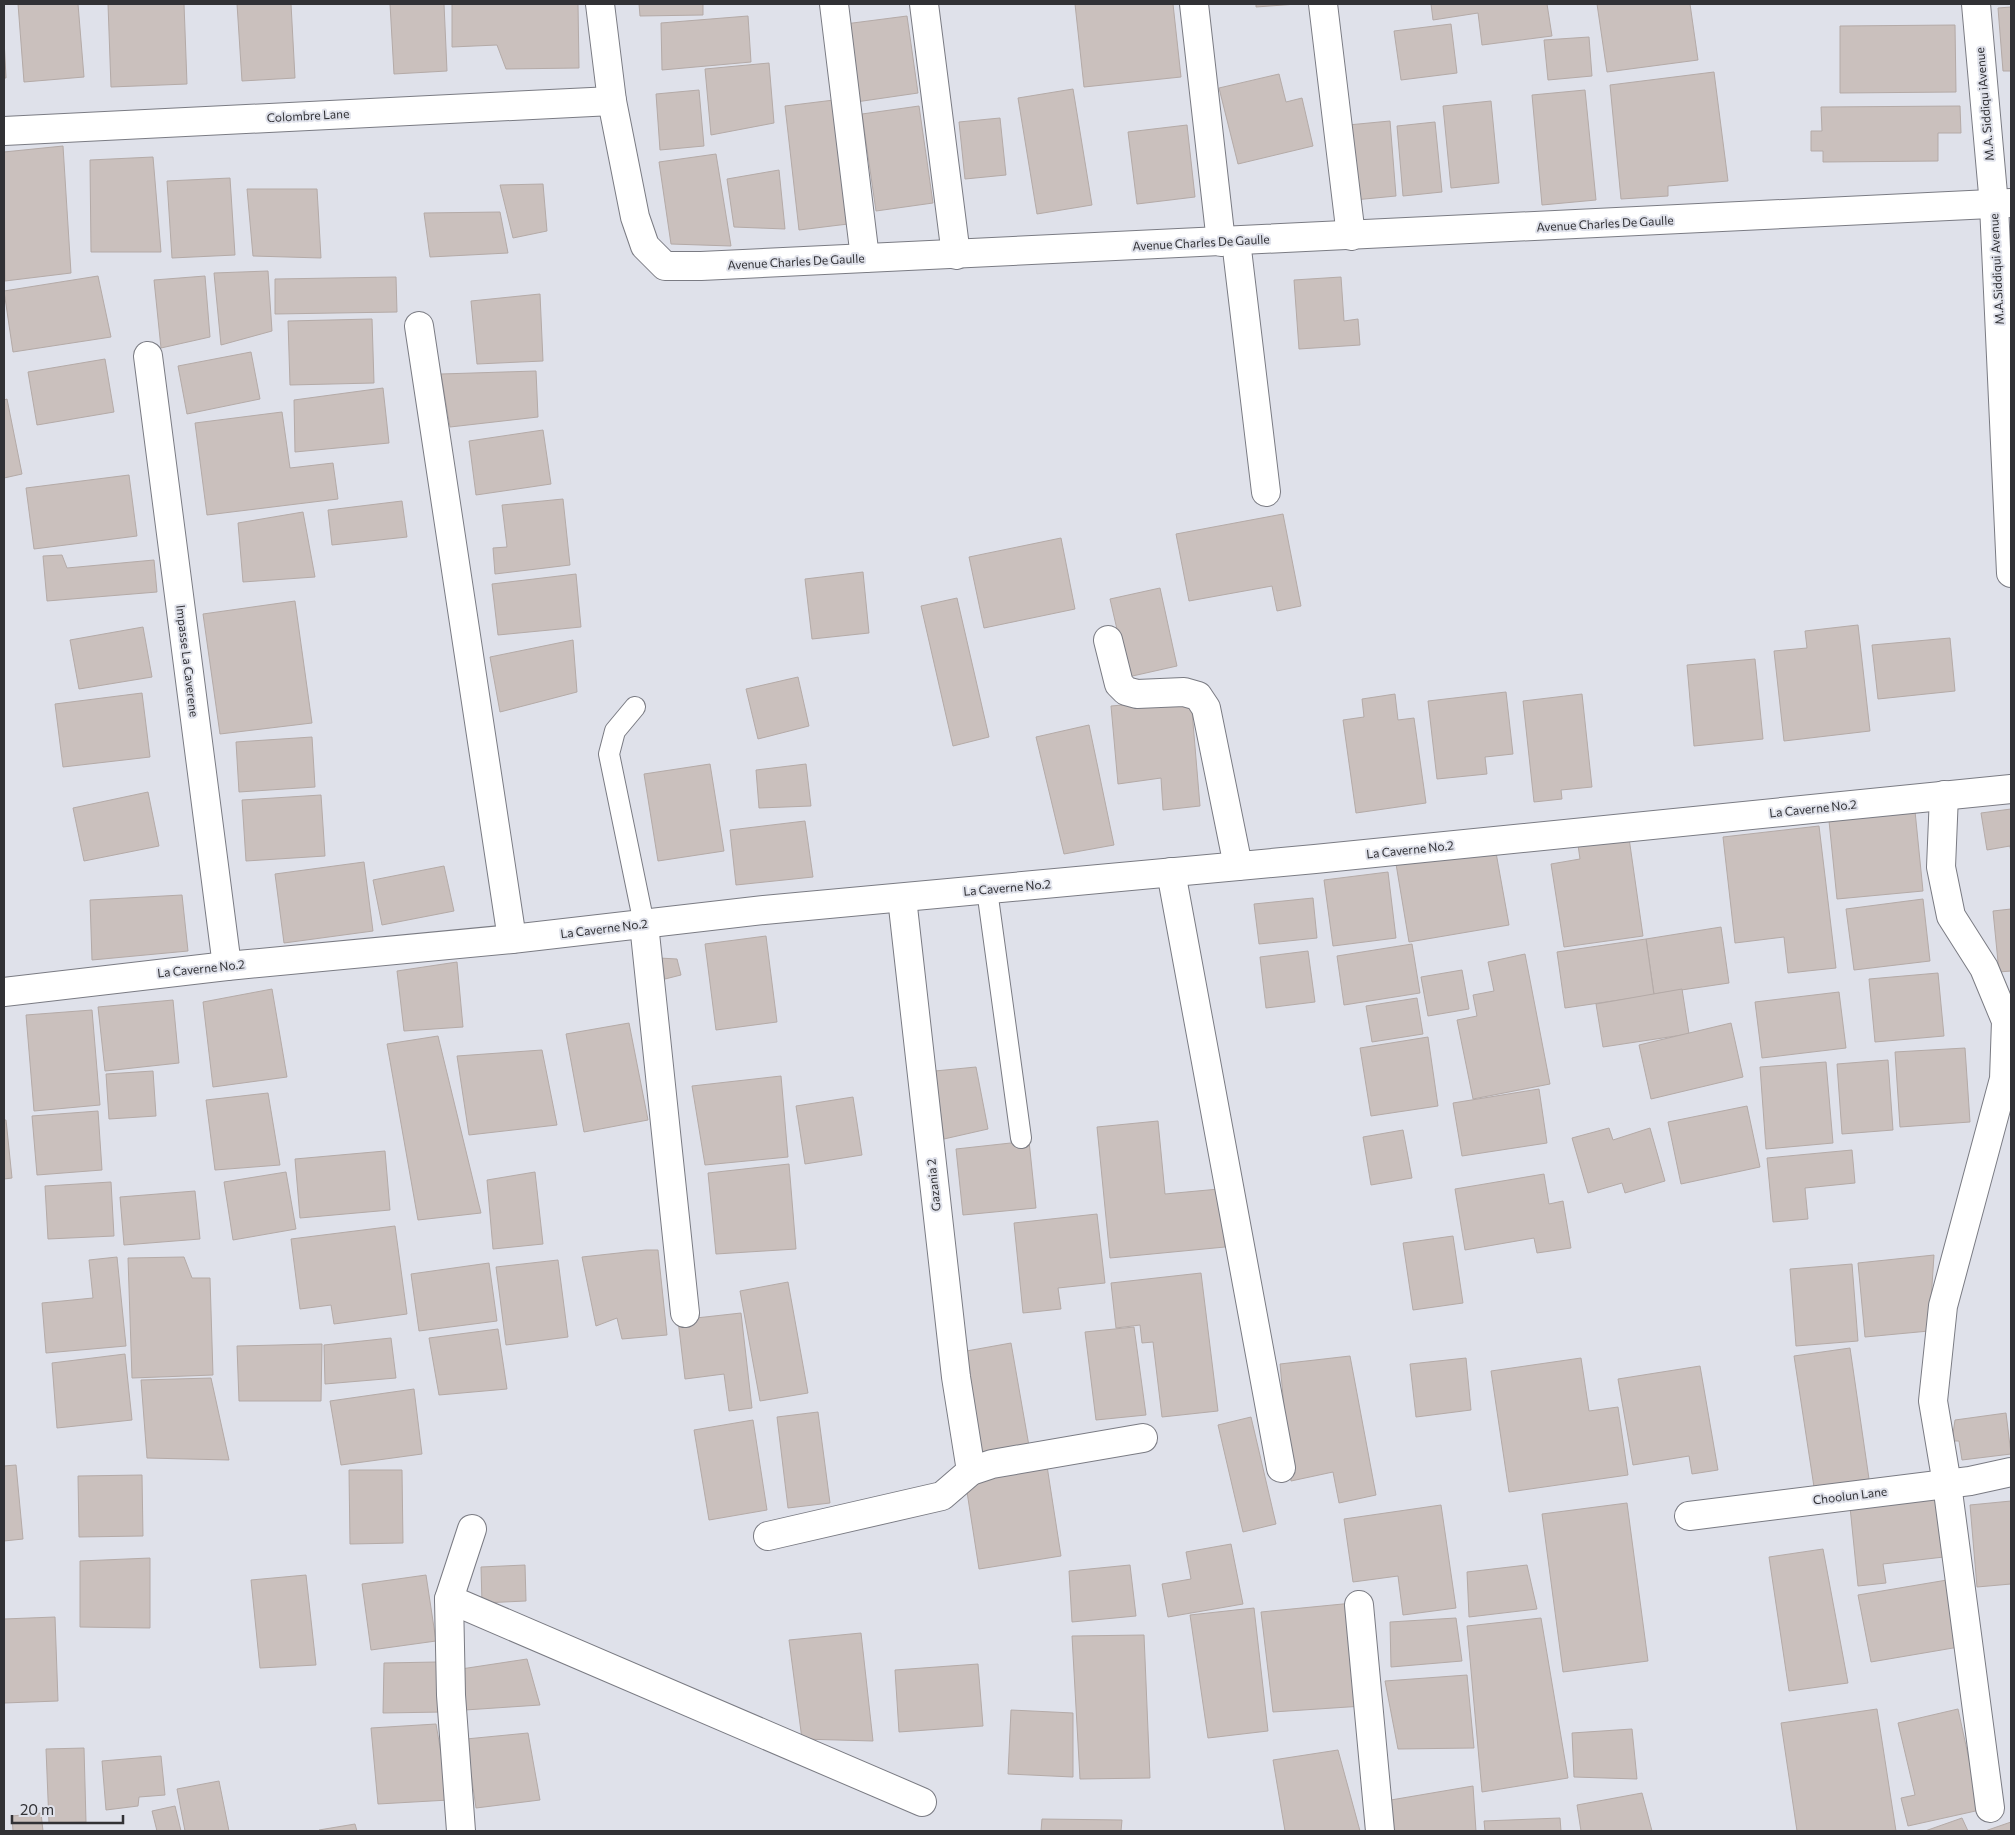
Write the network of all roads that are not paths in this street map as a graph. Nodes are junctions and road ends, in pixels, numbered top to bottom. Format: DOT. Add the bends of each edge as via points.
graph roads {
  1 [pos="600,4"];
  2 [pos="834,4"];
  3 [pos="924,4"];
  4 [pos="1194,4"];
  5 [pos="1322,4"];
  6 [pos="1976,4"];
  7 [pos="612,101"];
  8 [pos="4,131"];
  9 [pos="2002,204"];
  10 [pos="1351,236"];
  11 [pos="1228,242"];
  12 [pos="956,255"];
  13 [pos="865,258"];
  14 [pos="419,326"];
  15 [pos="148,356"];
  16 [pos="1266,492"];
  17 [pos="2011,573"];
  18 [pos="1108,640"];
  19 [pos="636,707"];
  20 [pos="2011,789"];
  21 [pos="1944,795"];
  22 [pos="1238,866"];
  23 [pos="1171,872"];
  24 [pos="987,890"];
  25 [pos="902,898"];
  26 [pos="644,924"];
  27 [pos="512,940"];
  28 [pos="226,966"];
  29 [pos="4,992"];
  30 [pos="1021,1138"];
  31 [pos="685,1313"];
  32 [pos="1143,1438"];
  33 [pos="1282,1468"];
  34 [pos="971,1472"];
  35 [pos="2011,1472"];
  36 [pos="1947,1484"];
  37 [pos="1689,1516"];
  38 [pos="472,1529"];
  39 [pos="768,1536"];
  40 [pos="449,1599"];
  41 [pos="1359,1605"];
  42 [pos="922,1802"];
  43 [pos="1990,1808"];
  44 [pos="461,1831"];
  45 [pos="1380,1831"];
  1 -- 7 [label="street, Avenue Charles De Gaulle"];
  2 -- 13 [label="street"];
  3 -- 12 [label="street"];
  4 -- 11 [label="street"];
  5 -- 10 [label="street"];
  6 -- 9 [label="street, M.A. Siddiqu iAvenue"];
  7 -- 8 [label="street, Colombre Lane"];
  7 -- 13 [label="street, Avenue Charles De Gaulle" via="640,233 645,246 664,266"];
  9 -- 10 [label="street, Avenue Charles De Gaulle"];
  9 -- 17 [label="street, M.A.Siddiqui Avenue"];
  10 -- 11 [label="street, Avenue Charles De Gaulle"];
  11 -- 12 [label="street, Avenue Charles De Gaulle"];
  11 -- 16 [label="street"];
  12 -- 13 [label="street, Avenue Charles De Gaulle"];
  14 -- 27 [label="street"];
  15 -- 28 [label="street, Impasse La Caverene"];
  18 -- 22 [label="street" via="1119,684 1126,691 1137,694 1184,692 1198,696 1206,708"];
  19 -- 26 [label="lane" via="615,731 609,754"];
  20 -- 21 [label="street, La Caverne No.2"];
  21 -- 22 [label="street, La Caverne No.2"];
  21 -- 36 [label="street" via="1941,867 1951,916 1984,968 2006,1021 2004,1079 1942,1306 1933,1401"];
  22 -- 23 [label="street, La Caverne No.2"];
  23 -- 24 [label="street, La Caverne No.2"];
  23 -- 33 [label="street"];
  24 -- 25 [label="street, La Caverne No.2"];
  24 -- 30 [label="lane"];
  25 -- 26 [label="street, La Caverne No.2"];
  25 -- 34 [label="street, Gazania 2" via="956,1377"];
  26 -- 27 [label="street, La Caverne No.2"];
  26 -- 31 [label="street"];
  27 -- 28 [label="street, La Caverne No.2"];
  28 -- 29 [label="street, La Caverne No.2"];
  32 -- 34 [label="street" via="992,1464"];
  34 -- 39 [label="street" via="942,1496"];
  35 -- 36 [label="street, Choolun Lane"];
  36 -- 37 [label="street, Choolun Lane"];
  36 -- 43 [label="street"];
  38 -- 40 [label="street"];
  40 -- 42 [label="street"];
  40 -- 44 [label="street" via="451,1695"];
  41 -- 45 [label="street"];
}
